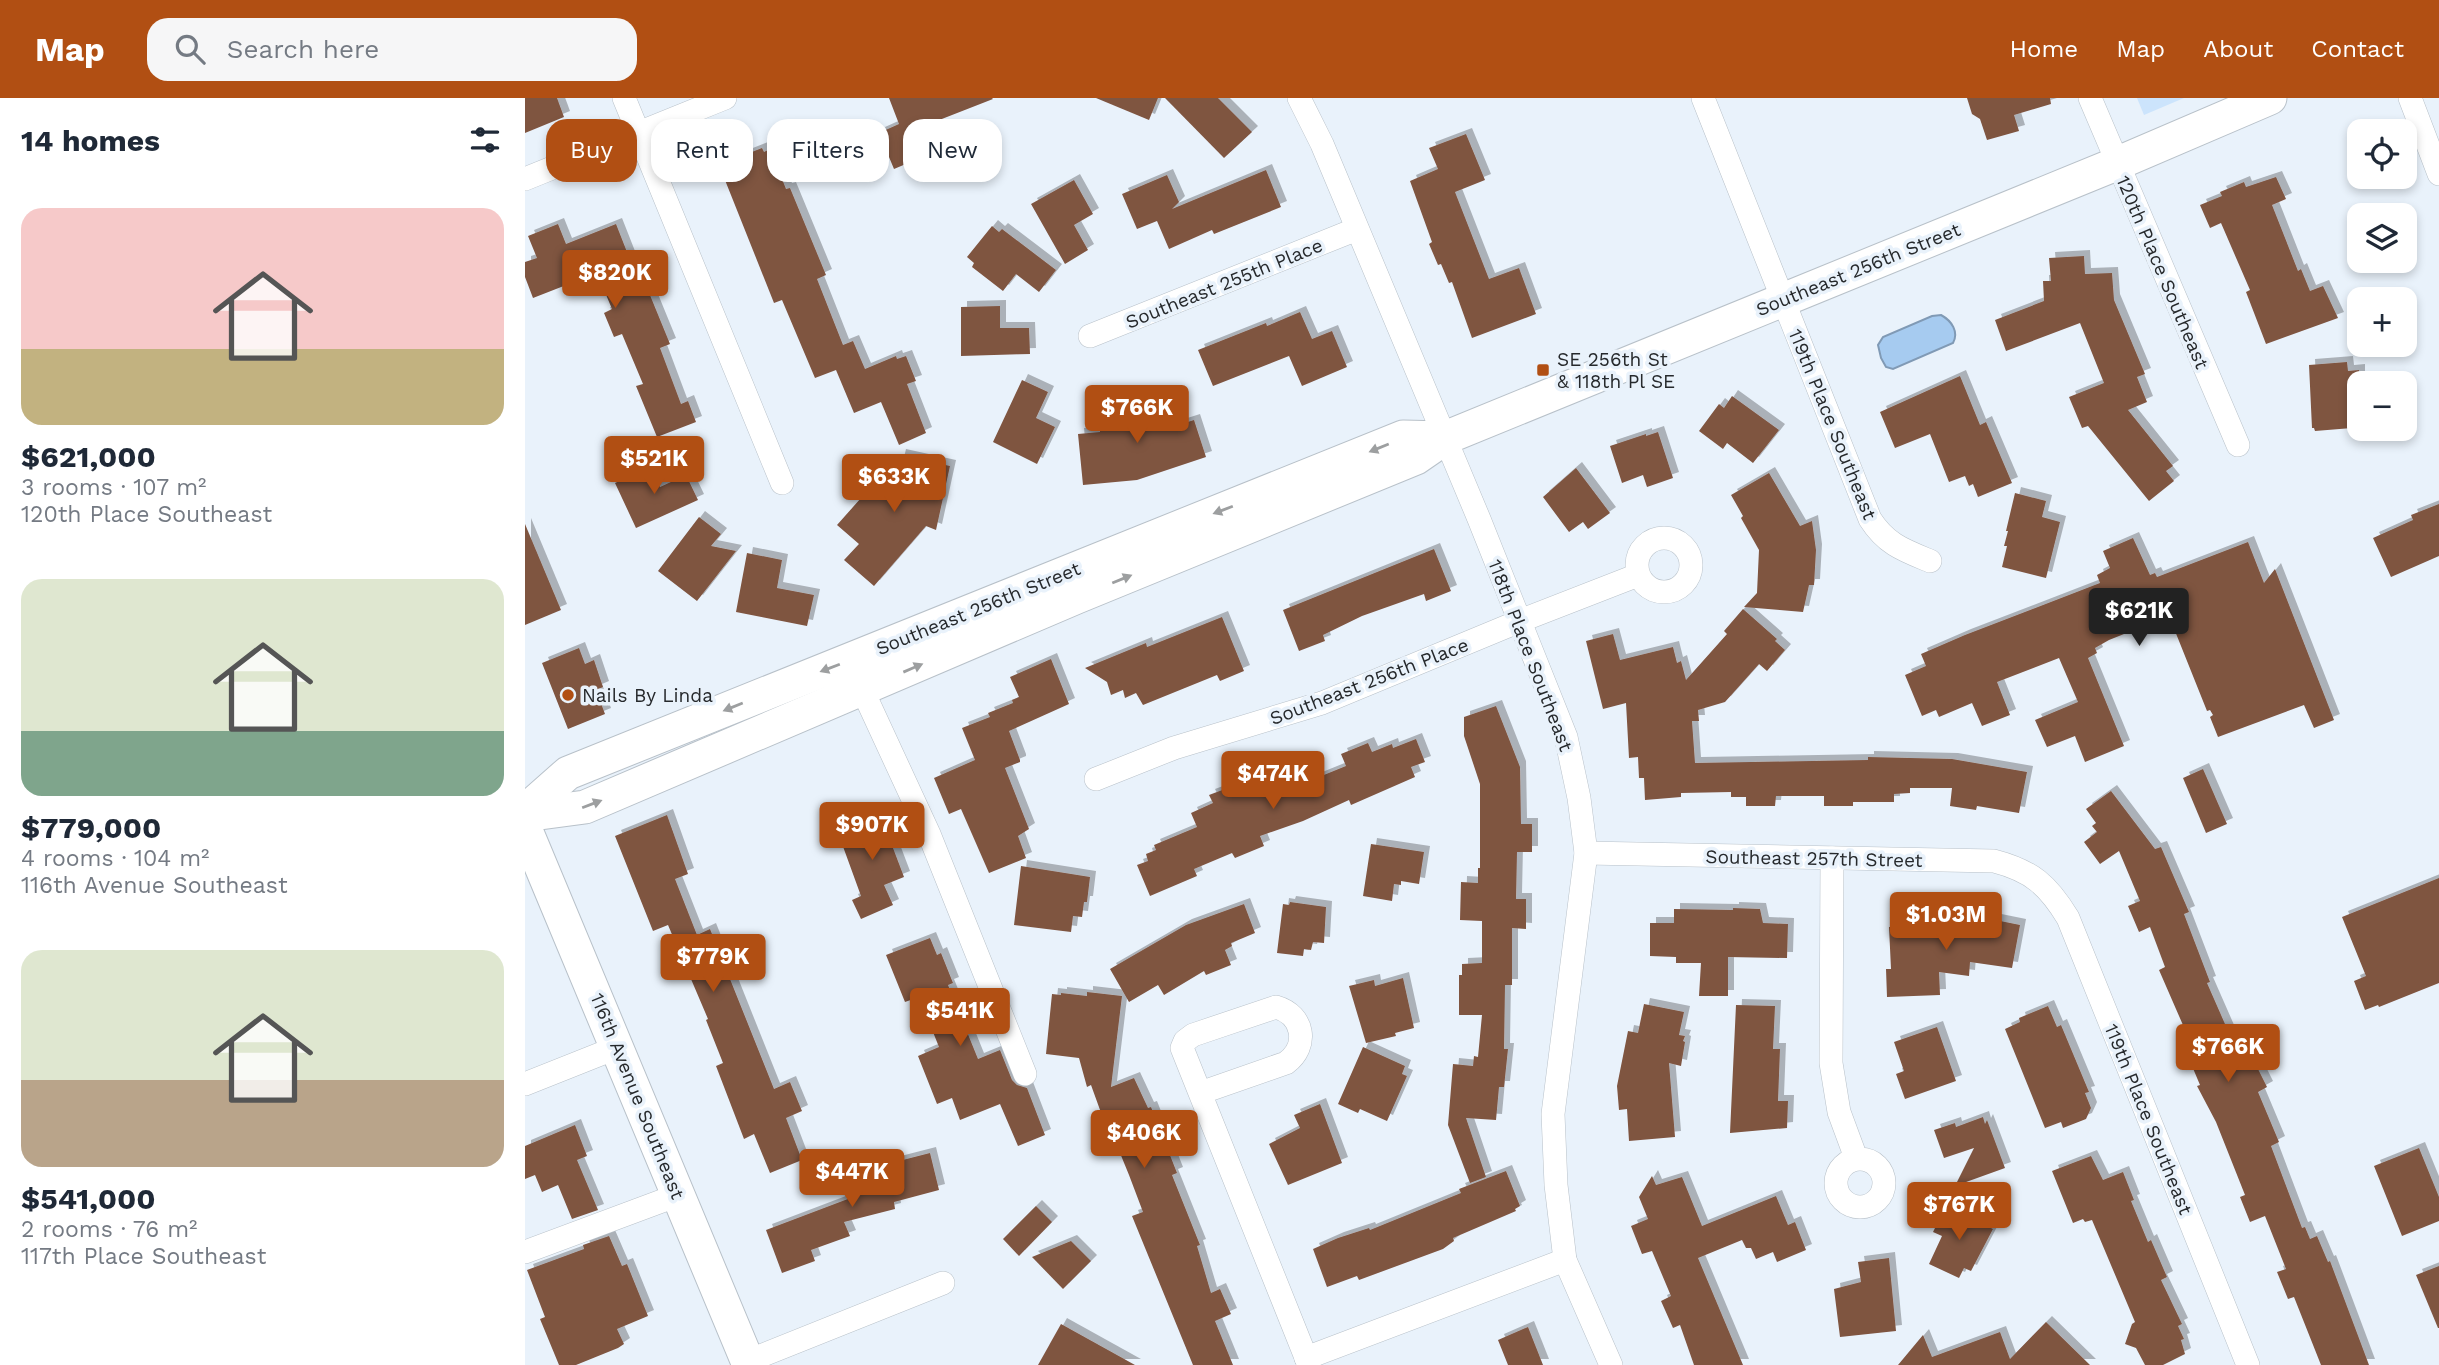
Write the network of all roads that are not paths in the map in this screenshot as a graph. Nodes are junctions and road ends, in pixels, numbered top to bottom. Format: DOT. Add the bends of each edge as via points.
graph roads {
  1 [pos="624,98"];
  2 [pos="725,98"];
  3 [pos="1299,98"];
  4 [pos="1703,98"];
  5 [pos="2090,98"];
  6 [pos="2270,98"];
  7 [pos="2410,98"];
  8 [pos="639,134"];
  9 [pos="2116,164"];
  10 [pos="2439,174"];
  11 [pos="525,179"];
  12 [pos="1357,229"];
  13 [pos="1783,299"];
  14 [pos="1090,337"];
  15 [pos="1445,438"];
  16 [pos="2238,445"];
  17 [pos="782,483"];
  18 [pos="1930,561"];
  19 [pos="1639,575"];
  20 [pos="1520,621"];
  21 [pos="862,690"];
  22 [pos="1097,779"];
  23 [pos="525,813"];
  24 [pos="525,828"];
  25 [pos="1586,853"];
  26 [pos="1832,858"];
  27 [pos="2037,881"];
  28 [pos="618,1046"];
  29 [pos="1025,1074"];
  30 [pos="525,1084"];
  31 [pos="1201,1093"];
  32 [pos="1856,1158"];
  33 [pos="678,1195"];
  34 [pos="525,1252"];
  35 [pos="1565,1259"];
  36 [pos="943,1283"];
  37 [pos="1307,1362"];
  38 [pos="748,1363"];
  39 [pos="1611,1365"];
  40 [pos="2249,1365"];
  1 -- 8 [label="street"];
  2 -- 8 [label="street"];
  3 -- 12 [label="street, 118th Place Southeast"];
  4 -- 13 [label="street, 119th Place Southeast"];
  5 -- 9 [label="street, 120th Place Southeast"];
  6 -- 9 [label="main road, Southeast 256th Street"];
  7 -- 10 [label="street"];
  8 -- 11 [label="street"];
  8 -- 17 [label="street"];
  9 -- 13 [label="main road, Southeast 256th Street"];
  9 -- 16 [label="street, 120th Place Southeast"];
  12 -- 14 [label="street, Southeast 255th Place"];
  12 -- 15 [label="street, 118th Place Southeast"];
  13 -- 15 [label="main road, Southeast 256th Street"];
  13 -- 18 [label="street, 119th Place Southeast" via="1870,519 1891,544"];
  15 -- 20 [label="street, 118th Place Southeast"];
  21 -- 15 [label="main road, Southeast 256th Street, one-way" via="1416,458"];
  15 -- 23 [label="main road, Southeast 256th Street, one-way" via="1403,438 568,773"];
  19 -- 20 [label="street, Southeast 256th Place"];
  20 -- 22 [label="street, Southeast 256th Place" via="1322,703 1174,748"];
  20 -- 25 [label="street, 118th Place Southeast" via="1566,737"];
  23 -- 21 [label="main road, Southeast 256th Street, one-way" via="585,807"];
  21 -- 29 [label="street" via="929,834"];
  24 -- 28 [label="main road, 116th Avenue Southeast"];
  25 -- 26 [label="street, Southeast 257th Street"];
  25 -- 35 [label="street, 118th Place Southeast" via="1553,1114"];
  26 -- 27 [label="street, Southeast 257th Street" via="1994,861 2019,867"];
  26 -- 32 [label="street" via="1831,1063 1839,1112"];
  27 -- 40 [label="street, 119th Place Southeast" via="2055,897 2068,918"];
  28 -- 30 [label="street"];
  28 -- 33 [label="main road, 116th Avenue Southeast"];
  31 -- 31 [label="street" via="1291,1059 1299,1049 1301,1035 1294,1017 1276,1007 1192,1035 1182,1048"];
  31 -- 37 [label="street"];
  33 -- 34 [label="street"];
  33 -- 38 [label="main road, 116th Avenue Southeast"];
  35 -- 37 [label="street"];
  35 -- 39 [label="street, 118th Place Southeast"];
  36 -- 38 [label="street"];
}
